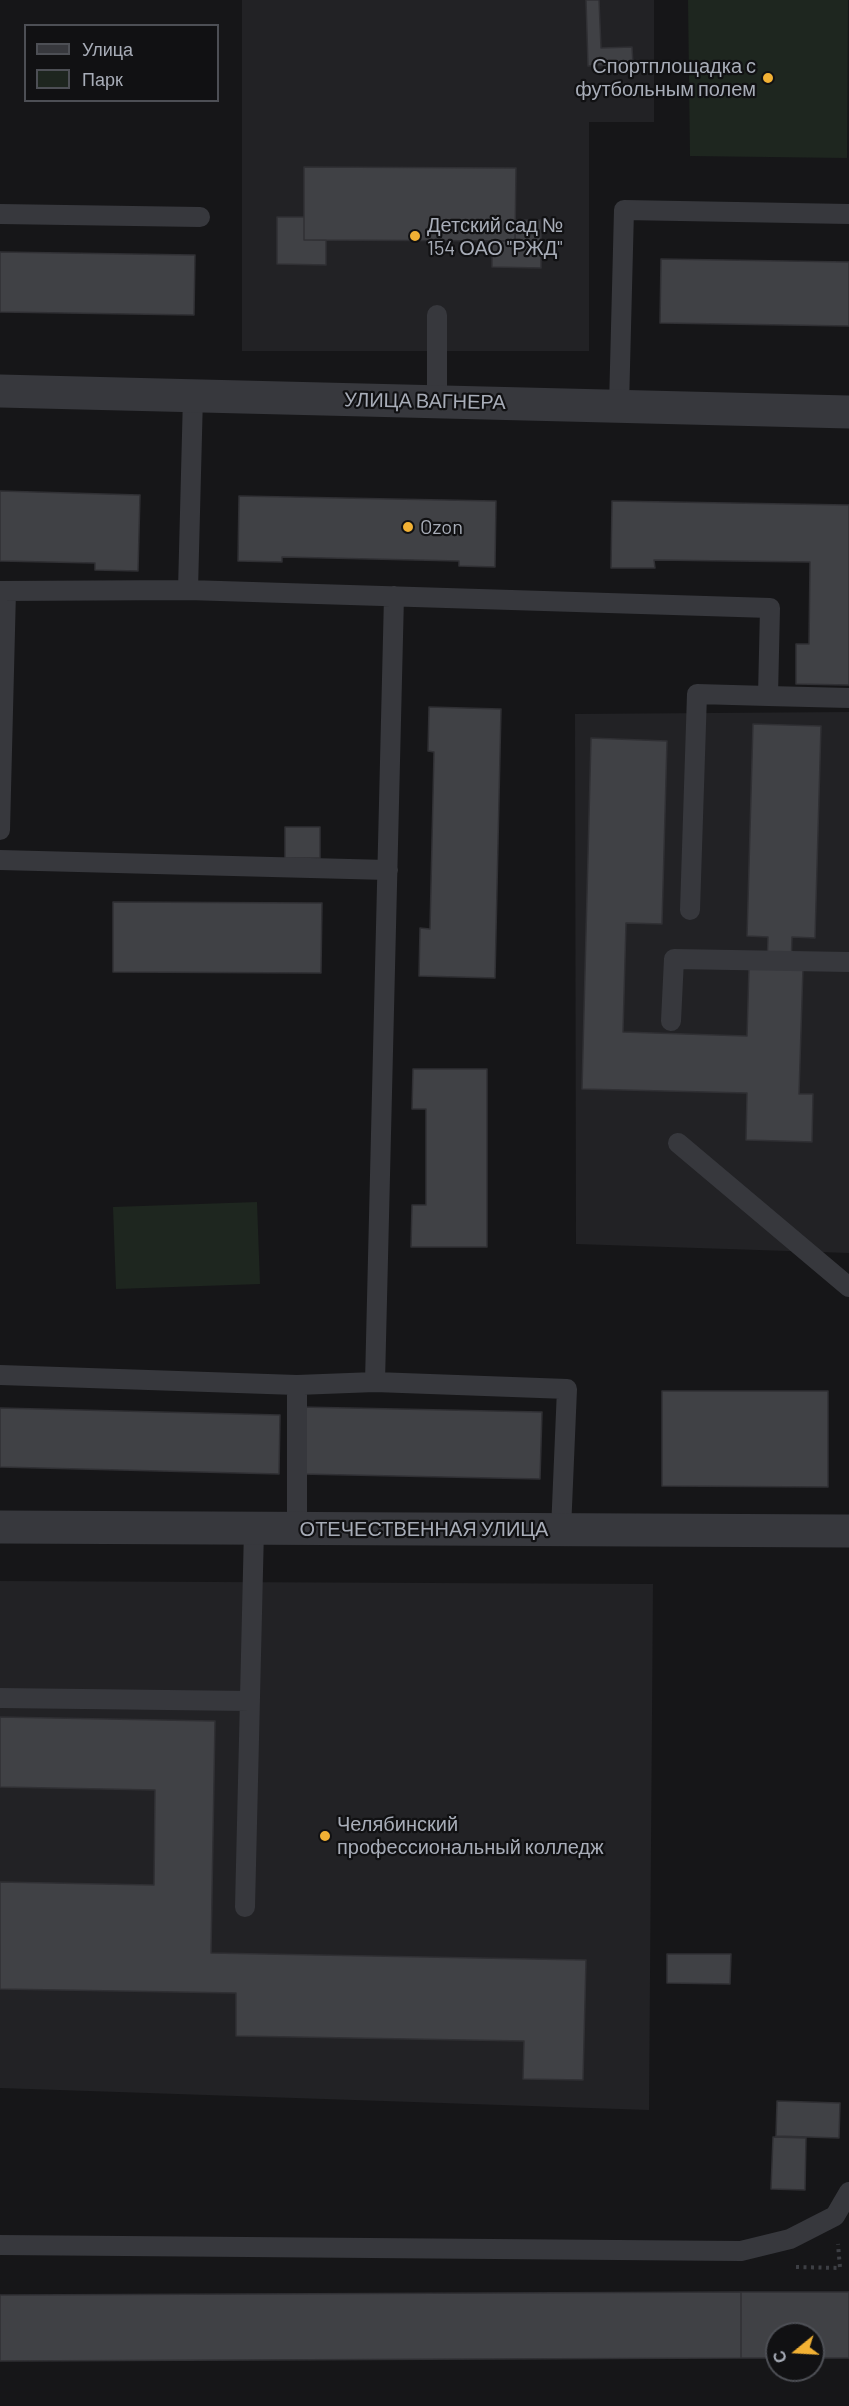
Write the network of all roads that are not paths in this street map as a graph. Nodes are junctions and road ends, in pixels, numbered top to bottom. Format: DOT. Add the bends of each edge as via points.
graph roads {
  1 [pos="0,214"];
  2 [pos="849,214"];
  3 [pos="200,217"];
  4 [pos="437,315"];
  5 [pos="0,391"];
  6 [pos="193,396"];
  7 [pos="437,402"];
  8 [pos="619,406"];
  9 [pos="849,412"];
  10 [pos="188,590"];
  11 [pos="3,591"];
  12 [pos="394,596"];
  13 [pos="768,696"];
  14 [pos="849,698"];
  15 [pos="0,830"];
  16 [pos="0,860"];
  17 [pos="388,870"];
  18 [pos="690,910"];
  19 [pos="849,962"];
  20 [pos="671,1021"];
  21 [pos="678,1143"];
  22 [pos="849,1287"];
  23 [pos="0,1376"];
  24 [pos="375,1382"];
  25 [pos="297,1385"];
  26 [pos="0,1527"];
  27 [pos="254,1529"];
  28 [pos="297,1529"];
  29 [pos="561,1530"];
  30 [pos="849,1531"];
  31 [pos="0,1698"];
  32 [pos="250,1701"];
  33 [pos="245,1907"];
  34 [pos="849,2192"];
  35 [pos="0,2245"];
  1 -- 3 [label="lane"];
  2 -- 8 [label="lane" via="624,210"];
  4 -- 7 [label="lane"];
  5 -- 6 [label="street, УЛИЦА ВАГНЕРА"];
  6 -- 7 [label="street, УЛИЦА ВАГНЕРА"];
  6 -- 10 [label="lane"];
  7 -- 8 [label="street, УЛИЦА ВАГНЕРА"];
  8 -- 9 [label="street, УЛИЦА ВАГНЕРА"];
  10 -- 11 [label="lane"];
  10 -- 12 [label="lane"];
  11 -- 15 [label="lane"];
  12 -- 13 [label="lane" via="770,608"];
  12 -- 17 [label="lane"];
  13 -- 14 [label="lane"];
  13 -- 18 [label="lane" via="697,694"];
  16 -- 17 [label="lane"];
  17 -- 24 [label="lane"];
  19 -- 20 [label="lane" via="674,959"];
  21 -- 22 [label="lane"];
  23 -- 25 [label="lane"];
  24 -- 25 [label="lane"];
  24 -- 29 [label="lane" via="567,1389"];
  25 -- 28 [label="lane"];
  26 -- 27 [label="street, ОТЕЧЕСТВЕННАЯ УЛИЦА"];
  27 -- 28 [label="street, ОТЕЧЕСТВЕННАЯ УЛИЦА"];
  27 -- 32 [label="lane"];
  28 -- 29 [label="street, ОТЕЧЕСТВЕННАЯ УЛИЦА"];
  29 -- 30 [label="street, ОТЕЧЕСТВЕННАЯ УЛИЦА"];
  31 -- 32 [label="lane"];
  32 -- 33 [label="lane"];
  34 -- 35 [label="lane" via="835,2216 790,2239 741,2251"];
}
